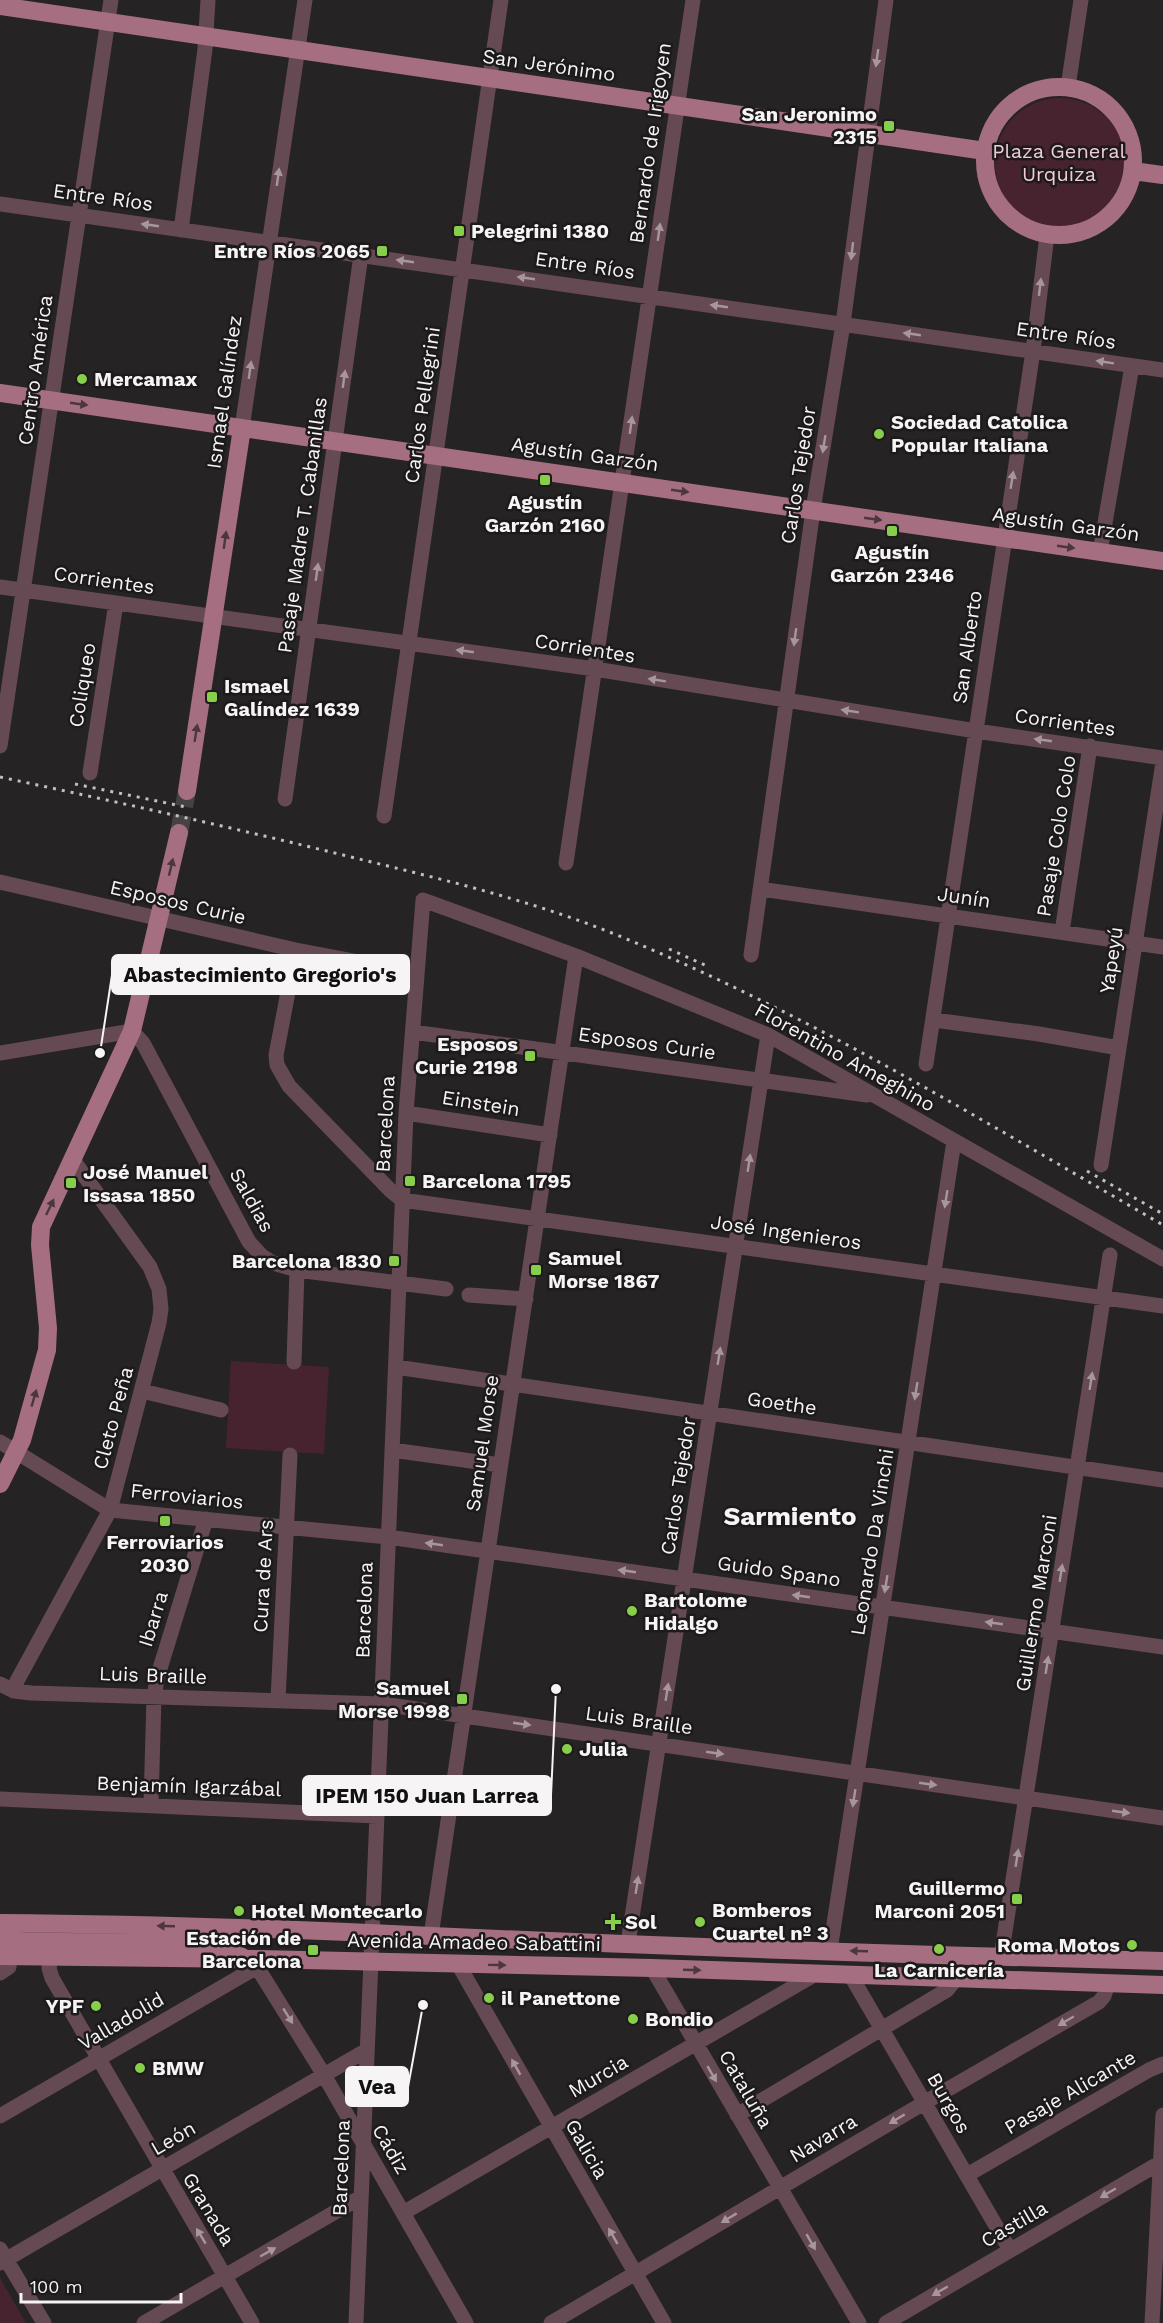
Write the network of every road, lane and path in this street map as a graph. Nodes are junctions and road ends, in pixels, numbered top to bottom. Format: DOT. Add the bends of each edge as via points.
graph roads {
  1 [pos="111,0"];
  2 [pos="208,0"];
  3 [pos="305,0"];
  4 [pos="501,0"];
  5 [pos="693,0"];
  6 [pos="886,0"];
  7 [pos="1081,0"];
  8 [pos="0,6"];
  9 [pos="0,16"];
  10 [pos="108,23"];
  11 [pos="206,37"];
  12 [pos="297,51"];
  13 [pos="489,79"];
  14 [pos="1068,87"];
  15 [pos="677,107"];
  16 [pos="867,135"];
  17 [pos="985,151"];
  18 [pos="1133,171"];
  19 [pos="1163,175"];
  20 [pos="0,204"];
  21 [pos="79,215"];
  22 [pos="182,230"];
  23 [pos="1047,235"];
  24 [pos="269,242"];
  25 [pos="361,255"];
  26 [pos="463,269"];
  27 [pos="649,296"];
  28 [pos="843,324"];
  29 [pos="1033,351"];
  30 [pos="1132,366"];
  31 [pos="1163,370"];
  32 [pos="0,393"];
  33 [pos="52,400"];
  34 [pos="242,428"];
  35 [pos="335,441"];
  36 [pos="435,456"];
  37 [pos="622,483"];
  38 [pos="813,510"];
  39 [pos="1003,538"];
  40 [pos="1100,552"];
  41 [pos="1163,561"];
  42 [pos="0,587"];
  43 [pos="23,590"];
  44 [pos="116,603"];
  45 [pos="214,616"];
  46 [pos="309,630"];
  47 [pos="408,644"];
  48 [pos="595,669"];
  49 [pos="786,701"];
  50 [pos="976,731"];
  51 [pos="0,746"];
  52 [pos="1090,746"];
  53 [pos="1163,760"];
  54 [pos="90,773"];
  55 [pos="187,791"];
  56 [pos="285,800"];
  57 [pos="384,816"];
  58 [pos="179,833"];
  59 [pos="566,862"];
  60 [pos="0,882"];
  61 [pos="760,889"];
  62 [pos="423,900"];
  63 [pos="949,916"];
  64 [pos="159,920"];
  65 [pos="1062,932"];
  66 [pos="1134,942"];
  67 [pos="1163,947"];
  68 [pos="296,950"];
  69 [pos="576,956"];
  70 [pos="751,956"];
  71 [pos="417,973"];
  72 [pos="934,1020"];
  73 [pos="132,1031"];
  74 [pos="413,1032"];
  75 [pos="768,1035"];
  76 [pos="1119,1048"];
  77 [pos="562,1052"];
  78 [pos="0,1053"];
  79 [pos="926,1064"];
  80 [pos="761,1080"];
  81 [pos="875,1096"];
  82 [pos="406,1113"];
  83 [pos="550,1135"];
  84 [pos="954,1141"];
  85 [pos="73,1160"];
  86 [pos="1101,1165"];
  87 [pos="402,1200"];
  88 [pos="537,1218"];
  89 [pos="736,1246"];
  90 [pos="1110,1255"];
  91 [pos="1163,1259"];
  92 [pos="297,1270"];
  93 [pos="934,1274"];
  94 [pos="399,1282"];
  95 [pos="446,1289"];
  96 [pos="470,1295"];
  97 [pos="1104,1298"];
  98 [pos="526,1299"];
  99 [pos="1163,1306"];
  100 [pos="294,1362"];
  101 [pos="396,1367"];
  102 [pos="512,1384"];
  103 [pos="141,1391"];
  104 [pos="221,1410"];
  105 [pos="710,1414"];
  106 [pos="0,1442"];
  107 [pos="908,1443"];
  108 [pos="392,1450"];
  109 [pos="17,1454"];
  110 [pos="290,1455"];
  111 [pos="500,1465"];
  112 [pos="1078,1468"];
  113 [pos="1163,1480"];
  114 [pos="0,1484"];
  115 [pos="110,1510"];
  116 [pos="207,1519"];
  117 [pos="286,1527"];
  118 [pos="388,1537"];
  119 [pos="488,1551"];
  120 [pos="685,1579"];
  121 [pos="883,1607"];
  122 [pos="1052,1631"];
  123 [pos="1163,1647"];
  124 [pos="0,1684"];
  125 [pos="14,1691"];
  126 [pos="154,1696"];
  127 [pos="278,1700"];
  128 [pos="381,1704"];
  129 [pos="464,1716"];
  130 [pos="659,1744"];
  131 [pos="857,1774"];
  132 [pos="0,1799"];
  133 [pos="1027,1799"];
  134 [pos="151,1805"];
  135 [pos="377,1816"];
  136 [pos="1163,1818"];
  137 [pos="0,1923"];
  138 [pos="372,1932"];
  139 [pos="431,1936"];
  140 [pos="628,1943"];
  141 [pos="830,1950"];
  142 [pos="3,1951"];
  143 [pos="51,1957"];
  144 [pos="1001,1957"];
  145 [pos="1163,1961"];
  146 [pos="254,1962"];
  147 [pos="371,1962"];
  148 [pos="458,1964"];
  149 [pos="652,1968"];
  150 [pos="0,1972"];
  151 [pos="814,1975"];
  152 [pos="851,1976"];
  153 [pos="955,1980"];
  154 [pos="1108,1984"];
  155 [pos="1163,1985"];
  156 [pos="882,2029"];
  157 [pos="695,2044"];
  158 [pos="367,2050"];
  159 [pos="97,2059"];
  160 [pos="1163,2064"];
  161 [pos="324,2075"];
  162 [pos="924,2103"];
  163 [pos="737,2115"];
  164 [pos="1163,2115"];
  165 [pos="0,2116"];
  166 [pos="550,2127"];
  167 [pos="363,2143"];
  168 [pos="1161,2162"];
  169 [pos="162,2169"];
  170 [pos="967,2175"];
  171 [pos="780,2188"];
  172 [pos="361,2197"];
  173 [pos="403,2213"];
  174 [pos="1010,2250"];
  175 [pos="2,2257"];
  176 [pos="635,2274"];
  177 [pos="225,2276"];
  178 [pos="44,2323"];
  179 [pos="144,2323"];
  180 [pos="252,2323"];
  181 [pos="356,2323"];
  182 [pos="466,2323"];
  183 [pos="551,2323"];
  184 [pos="664,2323"];
  185 [pos="859,2323"];
  186 [pos="886,2323"];
  187 [pos="1152,2323"];
  1 -- 10 [label="street, Centro América"];
  2 -- 11 [label="street"];
  3 -- 12 [label="street, Ismael Galíndez"];
  4 -- 13 [label="street, Carlos Pellegrini"];
  5 -- 15 [label="street, Bernardo de Irigoyen"];
  6 -- 16 [label="street, Carlos Tejedor, one-way"];
  7 -- 14 [label="street"];
  8 -- 10 [label="main road, San Jerónimo"];
  9 -- 10 [label="main road, San Jerónimo"];
  10 -- 11 [label="main road, San Jerónimo"];
  10 -- 21 [label="street, Centro América"];
  11 -- 12 [label="main road, San Jerónimo"];
  11 -- 22 [label="street"];
  12 -- 13 [label="main road, San Jerónimo"];
  24 -- 12 [label="street, Ismael Galíndez, one-way"];
  13 -- 15 [label="main road, San Jerónimo"];
  13 -- 26 [label="street, Carlos Pellegrini"];
  14 -- 17 [label="main road" via="1045,88 1023,96 1004,110 991,129"];
  14 -- 18 [label="main road" via="1090,94 1110,107 1125,125 1132,147"];
  15 -- 16 [label="main road, San Jerónimo"];
  27 -- 15 [label="street, Bernardo de Irigoyen, one-way"];
  16 -- 17 [label="main road, San Jerónimo"];
  16 -- 28 [label="street, Carlos Tejedor, one-way"];
  17 -- 23 [label="main road" via="985,174 992,196 1006,214 1025,228"];
  18 -- 19 [label="main road"];
  18 -- 23 [label="main road" via="1127,194 1113,213 1094,228 1071,235"];
  20 -- 21 [label="street, Entre Ríos"];
  22 -- 21 [label="street, Entre Ríos, one-way"];
  21 -- 33 [label="street, Centro América"];
  22 -- 24 [label="street, Entre Ríos"];
  29 -- 23 [label="street, San Alberto, one-way"];
  24 -- 25 [label="street, Entre Ríos"];
  34 -- 24 [label="street, Ismael Galíndez, one-way"];
  26 -- 25 [label="street, Entre Ríos, one-way"];
  35 -- 25 [label="street, Pasaje Madre T. Cabanillas, one-way"];
  27 -- 26 [label="street, Entre Ríos, one-way"];
  26 -- 36 [label="street, Carlos Pellegrini"];
  28 -- 27 [label="street, Entre Ríos, one-way"];
  37 -- 27 [label="street, Bernardo de Irigoyen, one-way"];
  29 -- 28 [label="street, Entre Ríos, one-way"];
  28 -- 38 [label="street, Carlos Tejedor, one-way"];
  30 -- 29 [label="street, Entre Ríos, one-way"];
  39 -- 29 [label="street, San Alberto, one-way"];
  30 -- 31 [label="street, Entre Ríos"];
  30 -- 40 [label="street"];
  32 -- 33 [label="main road, Agustín Garzón"];
  33 -- 34 [label="main road, Agustín Garzón, one-way"];
  33 -- 43 [label="street, Centro América"];
  34 -- 35 [label="main road, Agustín Garzón"];
  45 -- 34 [label="main road, Ismael Galíndez, one-way"];
  35 -- 36 [label="main road, Agustín Garzón"];
  46 -- 35 [label="street, Pasaje Madre T. Cabanillas, one-way"];
  36 -- 37 [label="main road, Agustín Garzón"];
  36 -- 47 [label="street, Carlos Pellegrini"];
  37 -- 38 [label="main road, Agustín Garzón, one-way"];
  37 -- 48 [label="street, Bernardo de Irigoyen"];
  38 -- 39 [label="main road, Agustín Garzón, one-way"];
  38 -- 49 [label="street, Carlos Tejedor, one-way"];
  39 -- 40 [label="main road, Agustín Garzón, one-way"];
  39 -- 50 [label="street, San Alberto"];
  40 -- 41 [label="main road, Agustín Garzón"];
  42 -- 43 [label="street, Corrientes"];
  43 -- 44 [label="street, Corrientes"];
  43 -- 51 [label="street, Centro América"];
  44 -- 45 [label="street, Corrientes"];
  44 -- 54 [label="street, Coliqueo"];
  45 -- 46 [label="street, Corrientes"];
  55 -- 45 [label="main road, Ismael Galíndez, one-way"];
  46 -- 47 [label="street, Corrientes"];
  46 -- 56 [label="street, Pasaje Madre T. Cabanillas"];
  48 -- 47 [label="street, Corrientes, one-way"];
  47 -- 57 [label="street, Carlos Pellegrini"];
  49 -- 48 [label="street, Corrientes, one-way"];
  48 -- 59 [label="street, Bernardo de Irigoyen"];
  50 -- 49 [label="street, Corrientes, one-way"];
  49 -- 61 [label="street, Carlos Tejedor"];
  52 -- 50 [label="street, Corrientes, one-way"];
  50 -- 63 [label="street, San Alberto"];
  52 -- 53 [label="street, Corrientes"];
  52 -- 65 [label="street, Pasaje Colo Colo"];
  53 -- 66 [label="street, Yapeyú"];
  64 -- 58 [label="main road, one-way"];
  60 -- 64 [label="street, Esposos Curie"];
  61 -- 63 [label="street, Junín"];
  61 -- 70 [label="street, Carlos Tejedor"];
  62 -- 69 [label="street, Florentino Ameghino"];
  62 -- 71 [label="street, Barcelona"];
  63 -- 65 [label="street, Junín"];
  63 -- 72 [label="street, San Alberto"];
  64 -- 68 [label="street, Esposos Curie"];
  64 -- 73 [label="main road"];
  65 -- 66 [label="street, Junín"];
  66 -- 67 [label="street, Junín"];
  66 -- 76 [label="street, Yapeyú"];
  68 -- 71 [label="street, Esposos Curie"];
  68 -- 87 [label="street" via="277,1065 289,1086"];
  69 -- 75 [label="street, Florentino Ameghino"];
  69 -- 77 [label="street, Samuel Morse"];
  71 -- 74 [label="street, Barcelona"];
  72 -- 76 [label="street"];
  72 -- 79 [label="street, San Alberto"];
  73 -- 78 [label="street"];
  73 -- 85 [label="main road"];
  73 -- 92 [label="street, Saldias" via="143,1043 249,1242 273,1263"];
  74 -- 77 [label="street, Esposos Curie"];
  74 -- 82 [label="street, Barcelona"];
  75 -- 80 [label="street, Carlos Tejedor"];
  75 -- 81 [label="street, Florentino Ameghino"];
  76 -- 86 [label="street, Yapeyú"];
  77 -- 80 [label="street, Esposos Curie"];
  77 -- 83 [label="street, Samuel Morse"];
  80 -- 81 [label="street, Esposos Curie"];
  89 -- 80 [label="street, Carlos Tejedor, one-way"];
  81 -- 84 [label="street, Florentino Ameghino"];
  82 -- 83 [label="street, Einstein"];
  82 -- 87 [label="street, Barcelona"];
  83 -- 88 [label="street, Samuel Morse"];
  84 -- 91 [label="street, Florentino Ameghino"];
  84 -- 93 [label="street, Leonardo Da Vinchi, one-way"];
  85 -- 103 [label="street, Cleto Peña" via="150,1267 159,1289 159,1323"];
  109 -- 85 [label="main road, one-way" via="49,1338 41,1227"];
  87 -- 88 [label="street, José Ingenieros"];
  87 -- 94 [label="street, Barcelona"];
  88 -- 89 [label="street, José Ingenieros"];
  88 -- 98 [label="street, Samuel Morse"];
  89 -- 93 [label="street, José Ingenieros"];
  105 -- 89 [label="street, Carlos Tejedor, one-way"];
  90 -- 97 [label="street, Guillermo Marconi"];
  92 -- 94 [label="street, Saldias"];
  92 -- 100 [label="street"];
  93 -- 97 [label="street, José Ingenieros"];
  93 -- 107 [label="street, Leonardo Da Vinchi, one-way"];
  94 -- 95 [label="street, Saldias"];
  94 -- 101 [label="street, Barcelona"];
  96 -- 98 [label="street"];
  97 -- 99 [label="street, José Ingenieros"];
  112 -- 97 [label="street, Guillermo Marconi, one-way"];
  98 -- 102 [label="street, Samuel Morse"];
  101 -- 102 [label="street, Goethe"];
  101 -- 108 [label="street, Barcelona"];
  102 -- 105 [label="street, Goethe"];
  102 -- 111 [label="street, Samuel Morse"];
  103 -- 104 [label="street"];
  103 -- 115 [label="street, Cleto Peña"];
  105 -- 107 [label="street, Goethe"];
  105 -- 120 [label="street, Carlos Tejedor"];
  106 -- 109 [label="street, Ferroviarios"];
  107 -- 112 [label="street, Goethe"];
  107 -- 121 [label="street, Leonardo Da Vinchi, one-way"];
  108 -- 111 [label="street"];
  108 -- 118 [label="street, Barcelona"];
  109 -- 114 [label="main road"];
  109 -- 115 [label="street, Ferroviarios"];
  110 -- 117 [label="street, Cura de Ars"];
  111 -- 119 [label="street, Samuel Morse"];
  112 -- 113 [label="street, Goethe"];
  122 -- 112 [label="street, Guillermo Marconi, one-way"];
  115 -- 116 [label="street, Ferroviarios"];
  115 -- 125 [label="street, Cleto Peña"];
  116 -- 117 [label="street, Ferroviarios"];
  116 -- 126 [label="street, Ibarra"];
  117 -- 118 [label="street, Ferroviarios"];
  117 -- 127 [label="street, Cura de Ars"];
  119 -- 118 [label="street, Guido Spano, one-way"];
  118 -- 128 [label="street, Barcelona"];
  120 -- 119 [label="street, Guido Spano, one-way"];
  119 -- 129 [label="street, Samuel Morse"];
  121 -- 120 [label="street, Guido Spano, one-way"];
  130 -- 120 [label="street, Carlos Tejedor, one-way"];
  122 -- 121 [label="street, Guido Spano, one-way"];
  121 -- 131 [label="street, Leonardo Da Vinchi"];
  122 -- 123 [label="street, Guido Spano"];
  133 -- 122 [label="street, Guillermo Marconi, one-way"];
  124 -- 125 [label="street, Luis Braille"];
  125 -- 126 [label="street, Luis Braille"];
  126 -- 127 [label="street, Luis Braille"];
  126 -- 134 [label="street, Ibarra"];
  127 -- 128 [label="street, Luis Braille"];
  128 -- 129 [label="street, Luis Braille"];
  128 -- 135 [label="street, Barcelona"];
  129 -- 130 [label="street, Luis Braille, one-way"];
  129 -- 139 [label="street, Samuel Morse"];
  130 -- 131 [label="street, Luis Braille, one-way"];
  140 -- 130 [label="street, Carlos Tejedor, one-way"];
  131 -- 133 [label="street, Luis Braille, one-way"];
  131 -- 141 [label="street, Leonardo Da Vinchi, one-way"];
  132 -- 134 [label="street, Benjamín Igarzábal"];
  133 -- 136 [label="street, Luis Braille, one-way"];
  144 -- 133 [label="street, Guillermo Marconi, one-way"];
  134 -- 135 [label="street, Benjamín Igarzábal"];
  135 -- 138 [label="street, Barcelona"];
  138 -- 137 [label="main road, Avenida Amadeo Sabattini, one-way"];
  138 -- 139 [label="main road, Avenida Amadeo Sabattini"];
  138 -- 147 [label="street, Barcelona"];
  139 -- 140 [label="main road, Avenida Amadeo Sabattini"];
  140 -- 141 [label="main road, Avenida Amadeo Sabattini"];
  144 -- 141 [label="main road, Avenida Amadeo Sabattini, one-way"];
  142 -- 143 [label="main road, Avenida Amadeo Sabattini"];
  142 -- 146 [label="main road" via="210,1944"];
  142 -- 150 [label="street" via="9,1967"];
  143 -- 146 [label="main road, Avenida Amadeo Sabattini"];
  143 -- 159 [label="street, Granada" via="52,1978"];
  144 -- 145 [label="main road, Avenida Amadeo Sabattini"];
  146 -- 147 [label="main road, Avenida Amadeo Sabattini"];
  146 -- 159 [label="street, Valladolid"];
  146 -- 161 [label="street, Cádiz, one-way"];
  147 -- 148 [label="main road, Avenida Amadeo Sabattini"];
  147 -- 158 [label="street, Barcelona"];
  148 -- 149 [label="main road, Avenida Amadeo Sabattini, one-way"];
  166 -- 148 [label="street, Galicia, one-way"];
  149 -- 151 [label="main road, Avenida Amadeo Sabattini, one-way"];
  149 -- 157 [label="street, Cataluña"];
  151 -- 152 [label="main road, Avenida Amadeo Sabattini"];
  151 -- 157 [label="street, Murcia"];
  152 -- 153 [label="main road, Avenida Amadeo Sabattini"];
  152 -- 156 [label="street, Burgos"];
  153 -- 154 [label="main road, Avenida Amadeo Sabattini"];
  153 -- 156 [label="street" via="947,1990"];
  154 -- 155 [label="main road, Avenida Amadeo Sabattini"];
  154 -- 162 [label="street, Navarra, one-way" via="1099,2002"];
  156 -- 162 [label="street, Burgos"];
  156 -- 163 [label="street"];
  157 -- 163 [label="street, Cataluña, one-way"];
  157 -- 166 [label="street, Murcia"];
  158 -- 161 [label="street, León"];
  158 -- 167 [label="street, Barcelona"];
  159 -- 165 [label="street, Valladolid"];
  159 -- 169 [label="street, Granada"];
  160 -- 170 [label="street, Pasaje Alicante"];
  161 -- 167 [label="street, Cádiz"];
  161 -- 169 [label="street, León"];
  162 -- 170 [label="street, Burgos"];
  162 -- 171 [label="street, Navarra, one-way"];
  163 -- 171 [label="street, Cataluña"];
  164 -- 168 [label="street"];
  166 -- 173 [label="street, Murcia"];
  176 -- 166 [label="street, Galicia, one-way"];
  167 -- 172 [label="street, Barcelona"];
  167 -- 173 [label="street, Cádiz"];
  168 -- 174 [label="street, Castilla, one-way"];
  168 -- 187 [label="street"];
  169 -- 175 [label="street, León"];
  177 -- 169 [label="street, Granada, one-way"];
  170 -- 174 [label="street, Burgos"];
  171 -- 176 [label="street, Navarra, one-way"];
  171 -- 185 [label="street, Cataluña, one-way"];
  177 -- 172 [label="street, one-way"];
  172 -- 181 [label="street, Barcelona"];
  173 -- 182 [label="street, Cádiz"];
  174 -- 186 [label="street, Castilla, one-way"];
  175 -- 178 [label="street"];
  176 -- 183 [label="street, Navarra"];
  176 -- 184 [label="street, Galicia"];
  177 -- 179 [label="street"];
  177 -- 180 [label="street, Granada"];
}
